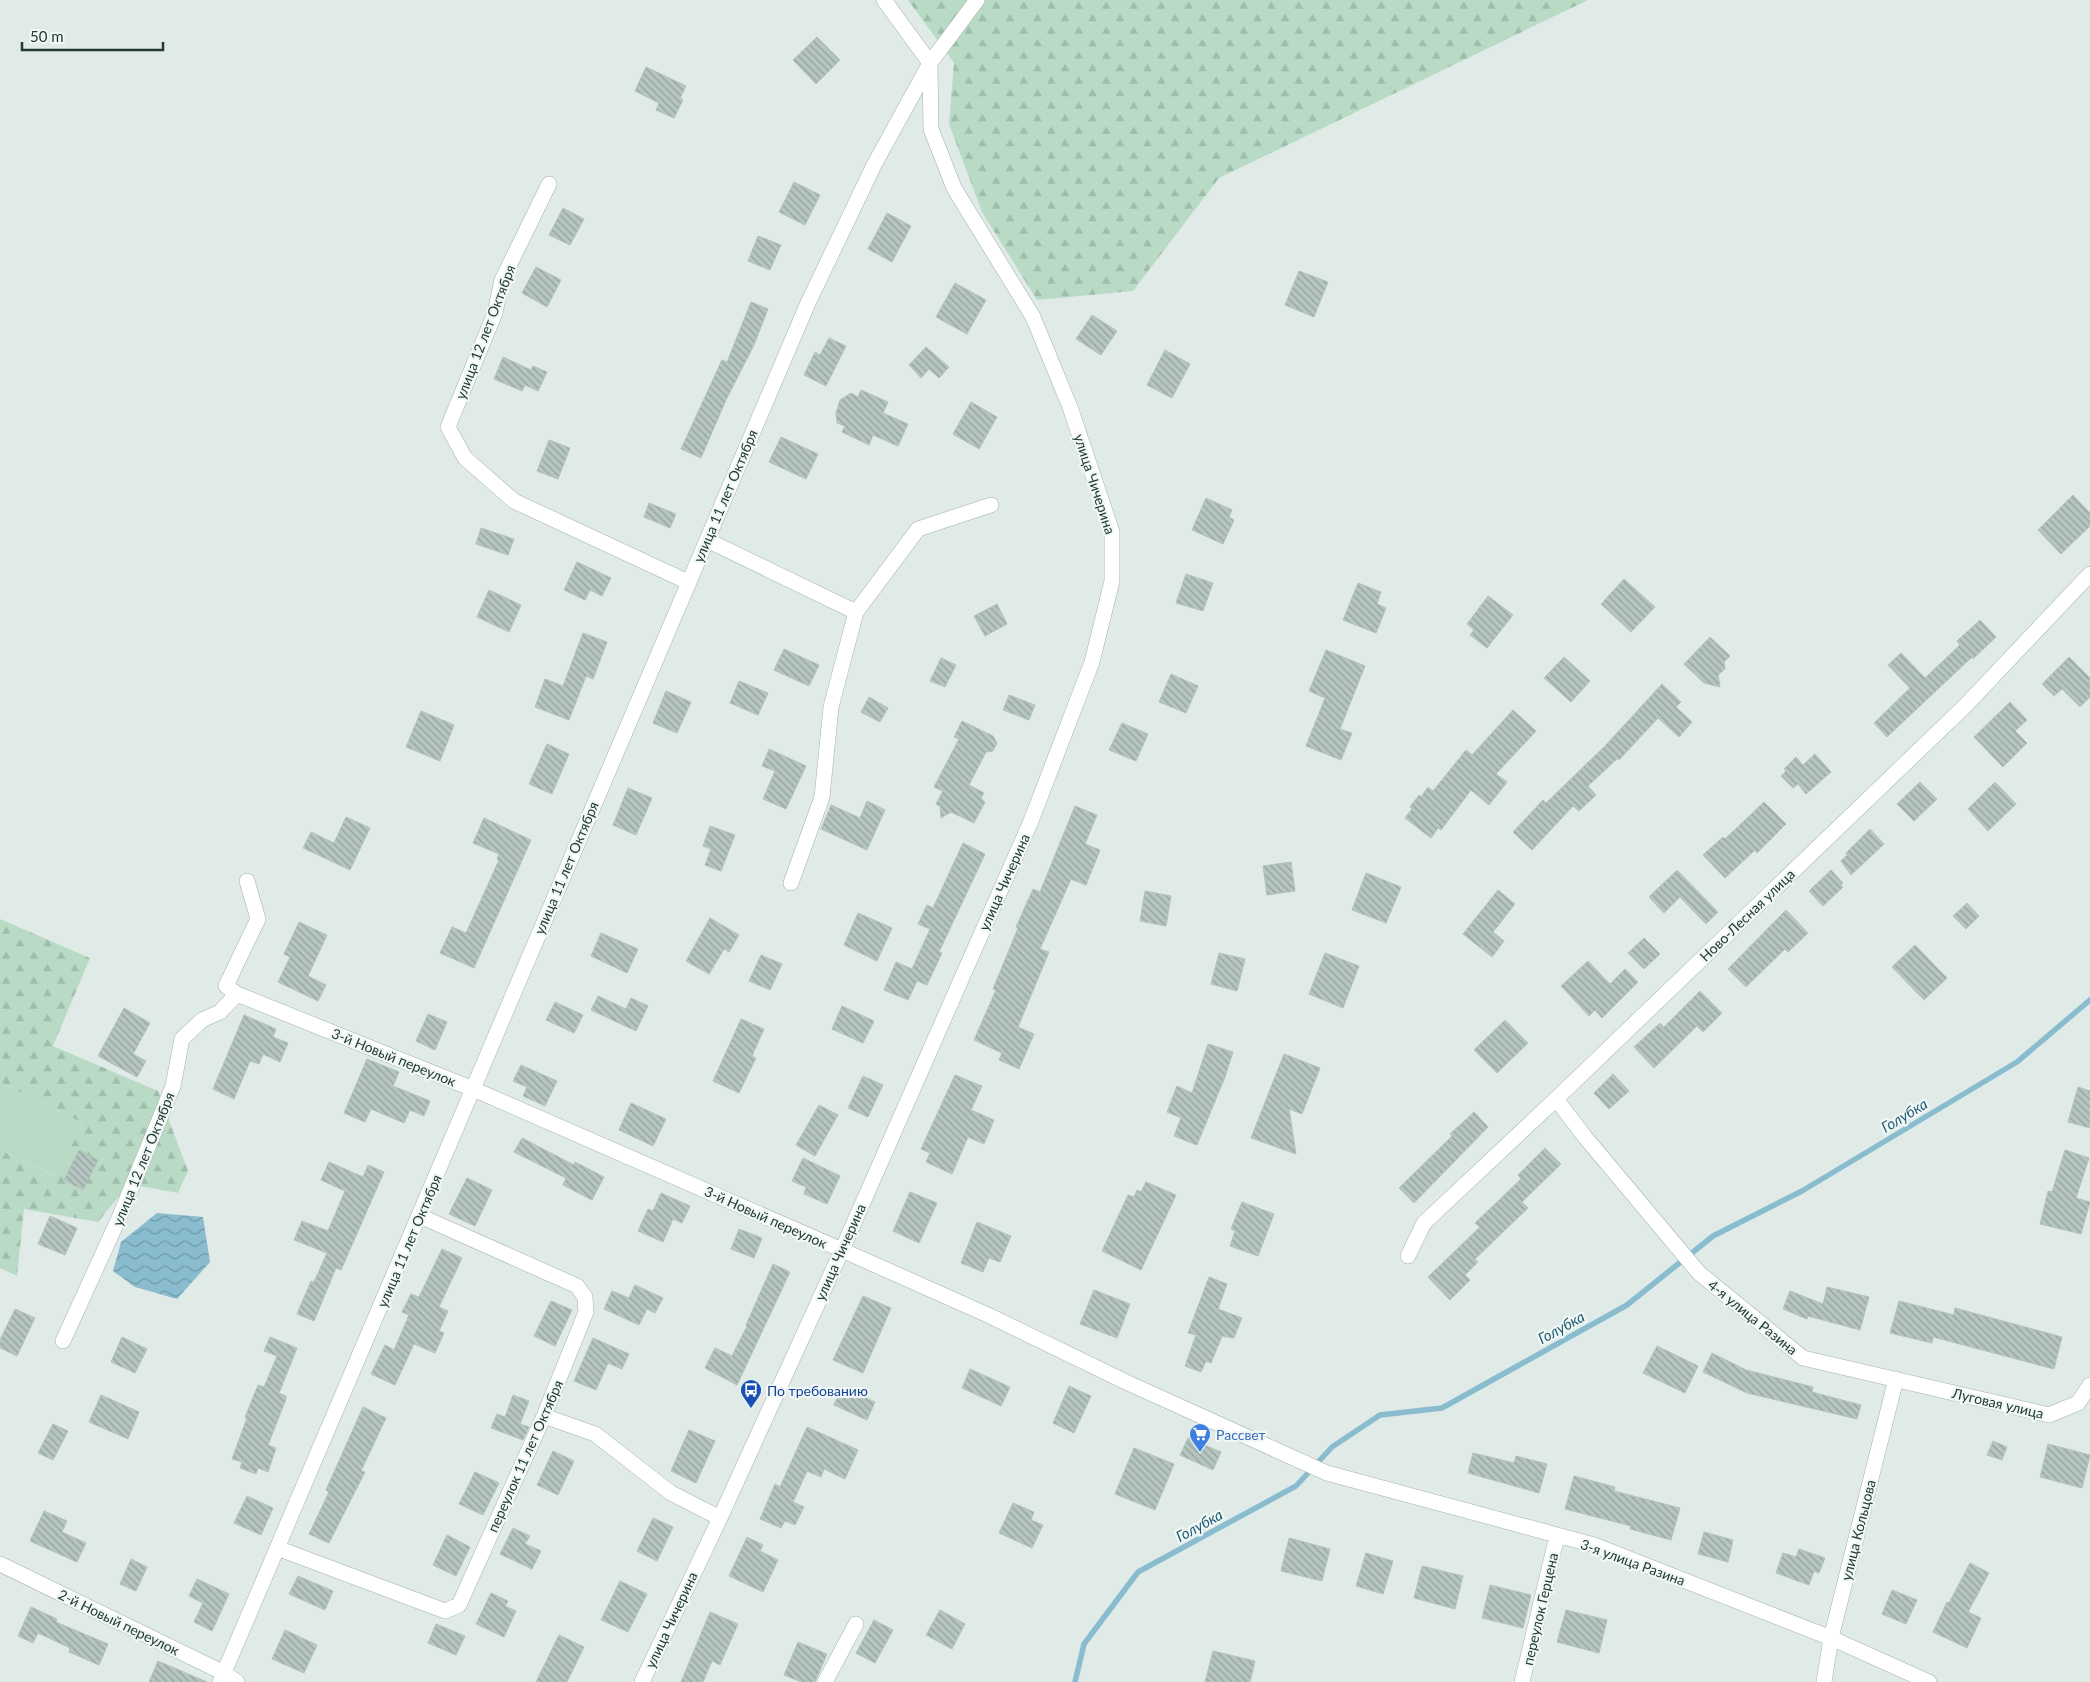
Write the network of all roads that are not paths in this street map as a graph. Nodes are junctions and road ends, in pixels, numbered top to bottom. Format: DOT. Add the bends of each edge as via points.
graph roads {
  1 [pos="884,0"];
  2 [pos="977,0"];
  3 [pos="930,63"];
  4 [pos="550,184"];
  5 [pos="991,505"];
  6 [pos="707,540"];
  7 [pos="2090,574"];
  8 [pos="688,582"];
  9 [pos="856,612"];
  10 [pos="247,880"];
  11 [pos="792,884"];
  12 [pos="232,990"];
  13 [pos="473,1089"];
  14 [pos="1556,1099"];
  15 [pos="420,1216"];
  16 [pos="842,1250"];
  17 [pos="1408,1256"];
  18 [pos="63,1341"];
  19 [pos="1896,1379"];
  20 [pos="2090,1385"];
  21 [pos="544,1416"];
  22 [pos="1327,1473"];
  23 [pos="720,1518"];
  24 [pos="1557,1536"];
  25 [pos="277,1548"];
  26 [pos="0,1564"];
  27 [pos="856,1624"];
  28 [pos="1831,1638"];
  29 [pos="222,1677"];
  30 [pos="237,1682"];
  31 [pos="642,1682"];
  32 [pos="825,1682"];
  33 [pos="1522,1682"];
  34 [pos="1824,1682"];
  35 [pos="1928,1682"];
  1 -- 3 [label="street"];
  2 -- 3 [label="street, улица 11 лет Октября"];
  3 -- 6 [label="street, улица 11 лет Октября" via="874,165 808,303"];
  3 -- 16 [label="street, улица Чичерина" via="931,129 954,188 1033,318 1070,407 1112,532 1112,581 1092,662 1031,821"];
  4 -- 8 [label="street, улица 12 лет Октября" via="502,280 495,313 448,427 465,458 514,501"];
  5 -- 9 [label="street" via="918,529"];
  6 -- 8 [label="street, улица 11 лет Октября"];
  6 -- 9 [label="street"];
  7 -- 14 [label="street, Ново-Лесная улица" via="1965,706"];
  8 -- 13 [label="street, улица 11 лет Октября"];
  9 -- 11 [label="street" via="832,707 822,797"];
  10 -- 12 [label="street, улица 12 лет Октября" via="258,919"];
  12 -- 13 [label="street, 3-й Новый переулок"];
  12 -- 18 [label="street, улица 12 лет Октября" via="220,1012 202,1020 182,1039 173,1086 119,1218"];
  13 -- 15 [label="street, улица 11 лет Октября"];
  13 -- 16 [label="street, 3-й Новый переулок"];
  14 -- 17 [label="street, Ново-Лесная улица" via="1424,1223"];
  14 -- 19 [label="street, 4-я улица Разина" via="1699,1273 1803,1358"];
  15 -- 21 [label="street, переулок 11 лет Октября" via="577,1286 585,1297 586,1312"];
  15 -- 25 [label="street, улица 11 лет Октября"];
  16 -- 22 [label="street, 3-й Новый переулок"];
  16 -- 23 [label="street, улица Чичерина"];
  19 -- 20 [label="street, Луговая улица" via="2049,1415 2078,1403"];
  19 -- 28 [label="street, улица Кольцова"];
  21 -- 23 [label="street" via="595,1434 671,1493"];
  21 -- 25 [label="street, переулок 11 лет Октября" via="459,1605 445,1611"];
  22 -- 24 [label="street, 3-я улица Разина"];
  23 -- 31 [label="street, улица Чичерина"];
  24 -- 28 [label="street, 3-я улица Разина" via="1594,1545"];
  24 -- 33 [label="street, переулок Герцена"];
  25 -- 29 [label="street, улица 11 лет Октября"];
  26 -- 29 [label="street, 2-й Новый переулок"];
  27 -- 32 [label="street"];
  28 -- 34 [label="street, улица Кольцова"];
  28 -- 35 [label="street, 3-я улица Разина"];
  29 -- 30 [label="street, 2-й Новый переулок"];
}
